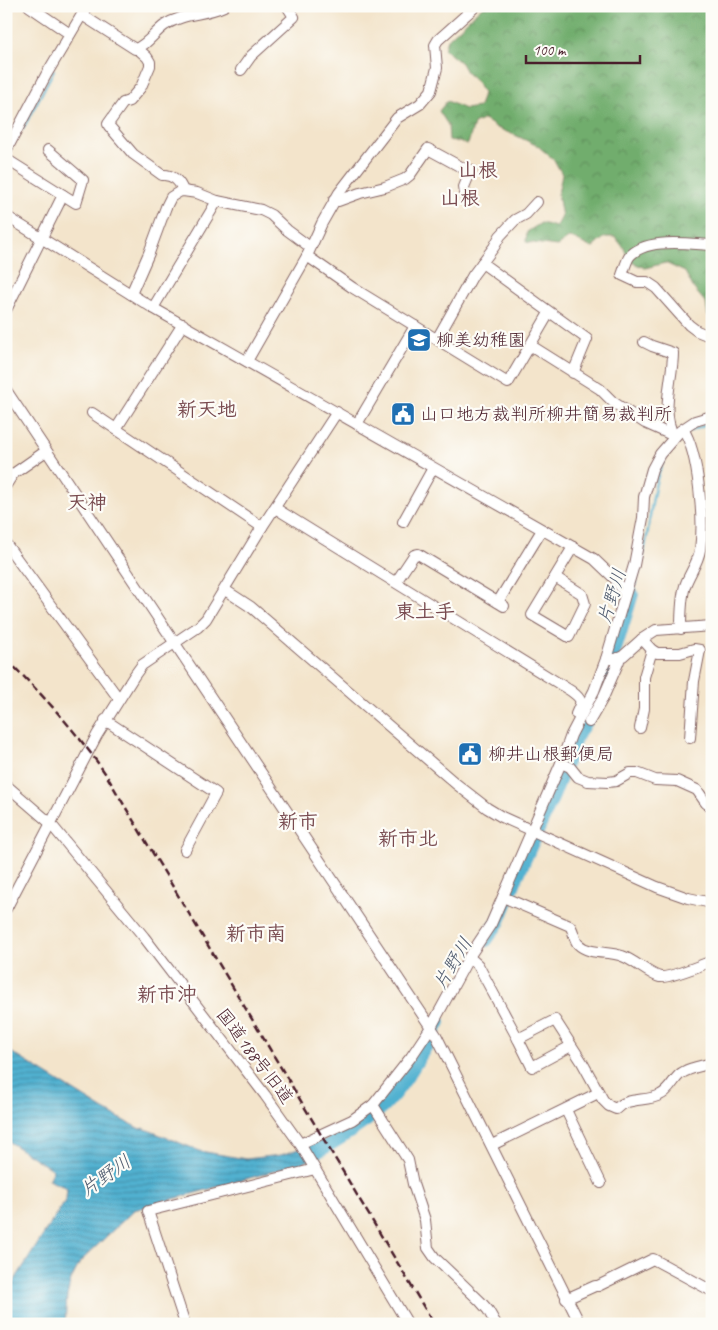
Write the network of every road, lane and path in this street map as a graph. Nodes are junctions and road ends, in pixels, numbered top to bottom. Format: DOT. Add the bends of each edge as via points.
graph roads {
  1 [pos="29,6"];
  2 [pos="224,6"];
  3 [pos="287,6"];
  4 [pos="476,6"];
  5 [pos="84,10"];
  6 [pos="70,34"];
  7 [pos="138,49"];
  8 [pos="241,70"];
  9 [pos="48,150"];
  10 [pos="6,151"];
  11 [pos="6,160"];
  12 [pos="183,190"];
  13 [pos="465,194"];
  14 [pos="63,195"];
  15 [pos="334,200"];
  16 [pos="217,201"];
  17 [pos="537,202"];
  18 [pos="6,216"];
  19 [pos="41,239"];
  20 [pos="712,245"];
  21 [pos="309,251"];
  22 [pos="482,263"];
  23 [pos="131,294"];
  24 [pos="153,308"];
  25 [pos="6,310"];
  26 [pos="549,312"];
  27 [pos="183,324"];
  28 [pos="415,326"];
  29 [pos="712,337"];
  30 [pos="437,339"];
  31 [pos="644,342"];
  32 [pos="530,344"];
  33 [pos="247,361"];
  34 [pos="573,373"];
  35 [pos="6,391"];
  36 [pos="337,412"];
  37 [pos="92,413"];
  38 [pos="712,416"];
  39 [pos="357,424"];
  40 [pos="116,429"];
  41 [pos="685,432"];
  42 [pos="674,436"];
  43 [pos="46,451"];
  44 [pos="433,468"];
  45 [pos="6,485"];
  46 [pos="275,508"];
  47 [pos="402,522"];
  48 [pos="262,527"];
  49 [pos="542,530"];
  50 [pos="6,544"];
  51 [pos="573,547"];
  52 [pos="555,577"];
  53 [pos="396,582"];
  54 [pos="225,590"];
  55 [pos="625,594"];
  56 [pos="712,626"];
  57 [pos="681,629"];
  58 [pos="642,639"];
  59 [pos="174,644"];
  60 [pos="652,650"];
  61 [pos="612,659"];
  62 [pos="119,699"];
  63 [pos="105,720"];
  64 [pos="589,722"];
  65 [pos="640,728"];
  66 [pos="574,729"];
  67 [pos="690,738"];
  68 [pos="565,764"];
  69 [pos="6,785"];
  70 [pos="712,807"];
  71 [pos="50,823"];
  72 [pos="532,830"];
  73 [pos="185,850"];
  74 [pos="503,897"];
  75 [pos="712,904"];
  76 [pos="6,909"];
  77 [pos="472,959"];
  78 [pos="712,960"];
  79 [pos="433,1030"];
  80 [pos="518,1039"];
  81 [pos="572,1046"];
  82 [pos="712,1063"];
  83 [pos="598,1093"];
  84 [pos="376,1108"];
  85 [pos="566,1110"];
  86 [pos="492,1146"];
  87 [pos="302,1147"];
  88 [pos="314,1167"];
  89 [pos="601,1183"];
  90 [pos="712,1291"];
  91 [pos="566,1299"];
  92 [pos="185,1324"];
  93 [pos="408,1324"];
  94 [pos="496,1324"];
  95 [pos="580,1324"];
  1 -- 6 [label="street"];
  2 -- 7 [label="street" via="174,20 156,31"];
  3 -- 8 [label="street" via="294,18 251,56"];
  4 -- 15 [label="street" via="435,45 437,68 431,91 420,104 397,118"];
  5 -- 6 [label="street"];
  5 -- 7 [label="street" via="131,48"];
  6 -- 10 [label="street"];
  7 -- 12 [label="street" via="147,57 150,66 141,87 108,124 133,154 162,175 167,174 180,182"];
  9 -- 14 [label="street" via="83,180 76,203"];
  11 -- 14 [label="street"];
  12 -- 16 [label="street"];
  12 -- 23 [label="street" via="173,195 166,207"];
  13 -- 15 [label="street" via="464,187 471,170 428,149 405,179"];
  14 -- 19 [label="street"];
  15 -- 21 [label="street"];
  16 -- 21 [label="street" via="248,206 271,215"];
  16 -- 24 [label="street"];
  17 -- 22 [label="street" via="506,228"];
  18 -- 19 [label="street"];
  19 -- 23 [label="street"];
  19 -- 25 [label="street"];
  20 -- 29 [label="street" via="670,242 638,250 628,260 622,276 656,288 689,325"];
  21 -- 28 [label="street" via="353,288"];
  21 -- 33 [label="street"];
  22 -- 26 [label="street"];
  22 -- 30 [label="street"];
  23 -- 24 [label="street"];
  24 -- 27 [label="street"];
  26 -- 32 [label="street"];
  26 -- 34 [label="street" via="588,339"];
  27 -- 33 [label="street"];
  27 -- 40 [label="street"];
  28 -- 30 [label="street"];
  28 -- 39 [label="street"];
  30 -- 32 [label="street" via="508,382"];
  31 -- 42 [label="street" via="673,353 668,417"];
  32 -- 34 [label="street"];
  33 -- 36 [label="street"];
  34 -- 42 [label="street" via="645,423"];
  35 -- 43 [label="street"];
  36 -- 39 [label="street"];
  36 -- 46 [label="street"];
  37 -- 40 [label="street"];
  38 -- 41 [label="street" via="695,421"];
  39 -- 44 [label="street"];
  40 -- 48 [label="street"];
  41 -- 42 [label="street"];
  41 -- 57 [label="street" via="700,493 700,551 685,588"];
  42 -- 55 [label="street" via="660,454 648,482 634,564"];
  43 -- 45 [label="street" via="13,474"];
  43 -- 59 [label="street"];
  44 -- 47 [label="street"];
  44 -- 49 [label="street"];
  46 -- 48 [label="street"];
  46 -- 53 [label="street"];
  48 -- 54 [label="street"];
  49 -- 51 [label="street"];
  49 -- 53 [label="street" via="501,604 418,554 414,555"];
  50 -- 62 [label="street"];
  51 -- 52 [label="street"];
  51 -- 55 [label="street" via="606,569"];
  52 -- 52 [label="street" via="532,615 570,637 585,604 582,594"];
  53 -- 66 [label="street" via="579,697 581,703 572,724"];
  54 -- 59 [label="street" via="206,619"];
  54 -- 72 [label="street" via="251,607 470,795 502,817"];
  55 -- 61 [label="street"];
  56 -- 57 [label="street"];
  57 -- 58 [label="street" via="656,630"];
  58 -- 60 [label="street"];
  58 -- 61 [label="street"];
  59 -- 62 [label="street" via="142,665"];
  59 -- 79 [label="street"];
  60 -- 65 [label="street" via="644,677 644,709"];
  60 -- 67 [label="street" via="657,653 700,650"];
  61 -- 64 [label="street" via="619,661"];
  61 -- 66 [label="street"];
  62 -- 63 [label="street"];
  63 -- 71 [label="street"];
  63 -- 73 [label="street" via="216,793"];
  66 -- 68 [label="street"];
  68 -- 70 [label="street" via="578,777 588,781 616,781 637,774 677,782 697,790"];
  68 -- 72 [label="street"];
  69 -- 71 [label="street, 国道188号旧道"];
  71 -- 76 [label="street"];
  71 -- 87 [label="street, 国道188号旧道" via="144,937"];
  72 -- 74 [label="street"];
  72 -- 75 [label="street" via="657,886"];
  74 -- 77 [label="street"];
  74 -- 78 [label="street" via="570,926 578,944 622,956 661,977"];
  77 -- 79 [label="street"];
  77 -- 80 [label="street"];
  79 -- 84 [label="street"];
  79 -- 86 [label="street"];
  80 -- 81 [label="street" via="555,1020"];
  80 -- 81 [label="street" via="532,1067"];
  81 -- 83 [label="street"];
  82 -- 83 [label="street" via="678,1076 662,1094 620,1104 616,1109 608,1106"];
  83 -- 85 [label="street"];
  84 -- 87 [label="street"];
  84 -- 94 [label="street" via="408,1160 425,1220 428,1248 480,1301"];
  85 -- 86 [label="street"];
  85 -- 89 [label="street"];
  86 -- 91 [label="street"];
  87 -- 88 [label="street, 国道188号旧道"];
  88 -- 92 [label="street" via="148,1211"];
  88 -- 93 [label="street, 国道188号旧道"];
  90 -- 91 [label="street" via="653,1259"];
  91 -- 95 [label="street"];
}
